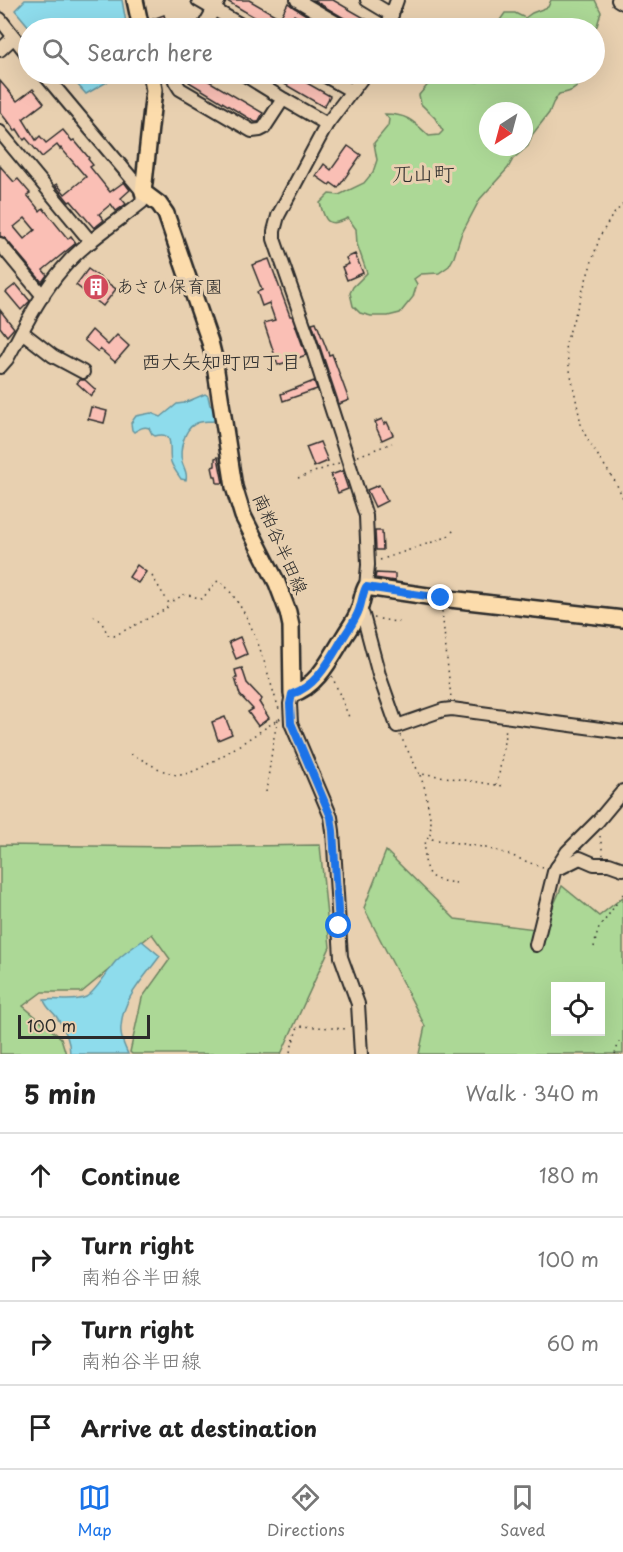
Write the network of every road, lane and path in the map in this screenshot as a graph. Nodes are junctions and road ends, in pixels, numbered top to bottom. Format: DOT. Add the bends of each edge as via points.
graph roads {
  1 [pos="135,0"];
  2 [pos="198,0"];
  3 [pos="297,0"];
  4 [pos="367,0"];
  5 [pos="397,0"];
  6 [pos="618,0"];
  7 [pos="623,3"];
  8 [pos="216,4"];
  9 [pos="392,15"];
  10 [pos="139,18"];
  11 [pos="208,18"];
  12 [pos="234,18"];
  13 [pos="328,18"];
  14 [pos="391,18"];
  15 [pos="0,19"];
  16 [pos="14,37"];
  17 [pos="18,42"];
  18 [pos="0,50"];
  19 [pos="52,84"];
  20 [pos="153,84"];
  21 [pos="177,84"];
  22 [pos="259,84"];
  23 [pos="340,84"];
  24 [pos="357,84"];
  25 [pos="352,91"];
  26 [pos="285,100"];
  27 [pos="327,124"];
  28 [pos="0,132"];
  29 [pos="143,192"];
  30 [pos="623,204"];
  31 [pos="91,242"];
  32 [pos="0,244"];
  33 [pos="43,296"];
  34 [pos="22,332"];
  35 [pos="2,359"];
  36 [pos="83,372"];
  37 [pos="623,498"];
  38 [pos="455,529"];
  39 [pos="368,565"];
  40 [pos="152,576"];
  41 [pos="366,587"];
  42 [pos="441,598"];
  43 [pos="171,602"];
  44 [pos="361,614"];
  45 [pos="94,616"];
  46 [pos="623,619"];
  47 [pos="402,623"];
  48 [pos="326,665"];
  49 [pos="292,694"];
  50 [pos="279,708"];
  51 [pos="452,709"];
  52 [pos="508,716"];
  53 [pos="349,717"];
  54 [pos="278,719"];
  55 [pos="291,723"];
  56 [pos="397,726"];
  57 [pos="623,732"];
  58 [pos="131,754"];
  59 [pos="420,775"];
  60 [pos="496,785"];
  61 [pos="502,786"];
  62 [pos="623,791"];
  63 [pos="266,792"];
  64 [pos="598,821"];
  65 [pos="429,836"];
  66 [pos="606,864"];
  67 [pos="623,868"];
  68 [pos="555,870"];
  69 [pos="456,883"];
  70 [pos="623,894"];
  71 [pos="536,945"];
  72 [pos="594,947"];
  73 [pos="359,1029"];
  74 [pos="620,1039"];
  75 [pos="290,1052"];
  76 [pos="361,1054"];
  77 [pos="615,1054"];
  1 -- 10 [label="main road"];
  2 -- 8 [label="street"];
  3 -- 13 [label="street"];
  4 -- 9 [label="street"];
  5 -- 9 [label="street"];
  6 -- 7 [label="street"];
  8 -- 11 [label="street"];
  8 -- 12 [label="street"];
  9 -- 14 [label="street"];
  15 -- 16 [label="street"];
  16 -- 17 [label="street"];
  16 -- 18 [label="street"];
  19 -- 29 [label="street"];
  20 -- 29 [label="main road"];
  21 -- 26 [label="street" via="252,131 264,128"];
  22 -- 26 [label="street"];
  23 -- 25 [label="street"];
  24 -- 25 [label="street"];
  25 -- 27 [label="street"];
  26 -- 27 [label="street"];
  27 -- 39 [label="street" via="278,216 274,239 366,516"];
  28 -- 31 [label="street"];
  29 -- 31 [label="street" via="142,202"];
  29 -- 49 [label="main road, 南粕谷半田線" via="166,214 210,342 234,487 243,516 288,612"];
  30 -- 37 [label="path" via="600,236 565,346 581,424"];
  31 -- 33 [label="street" via="62,268"];
  32 -- 33 [label="street"];
  33 -- 34 [label="street"];
  34 -- 35 [label="street"];
  34 -- 36 [label="street" via="53,356"];
  38 -- 39 [label="path" via="447,537"];
  39 -- 41 [label="street"];
  40 -- 43 [label="path"];
  41 -- 42 [label="main road"];
  41 -- 44 [label="main road"];
  42 -- 46 [label="main road"];
  42 -- 51 [label="path"];
  43 -- 45 [label="path" via="166,609 114,636 108,635"];
  43 -- 50 [label="path" via="185,594 202,599 219,580 245,614"];
  44 -- 47 [label="path"];
  44 -- 48 [label="main road"];
  44 -- 56 [label="street"];
  48 -- 49 [label="main road" via="301,691"];
  48 -- 53 [label="path"];
  49 -- 55 [label="street"];
  51 -- 52 [label="street"];
  51 -- 56 [label="street"];
  52 -- 57 [label="street"];
  52 -- 60 [label="path"];
  54 -- 55 [label="path" via="284,716"];
  54 -- 58 [label="path" via="215,760 183,775 169,773"];
  54 -- 63 [label="path"];
  55 -- 73 [label="street" via="331,817 341,957 358,1004"];
  56 -- 59 [label="path"];
  59 -- 60 [label="path"];
  59 -- 65 [label="path" via="431,823"];
  60 -- 61 [label="path"];
  62 -- 64 [label="street"];
  64 -- 66 [label="path"];
  64 -- 68 [label="street"];
  65 -- 68 [label="path" via="436,841 505,853"];
  65 -- 69 [label="path" via="425,841 428,873 435,879"];
  66 -- 67 [label="street"];
  66 -- 68 [label="street" via="579,858"];
  68 -- 71 [label="street"];
  70 -- 72 [label="path" via="598,930"];
  73 -- 75 [label="path" via="299,1026"];
  73 -- 76 [label="street"];
  74 -- 77 [label="path"];
}
